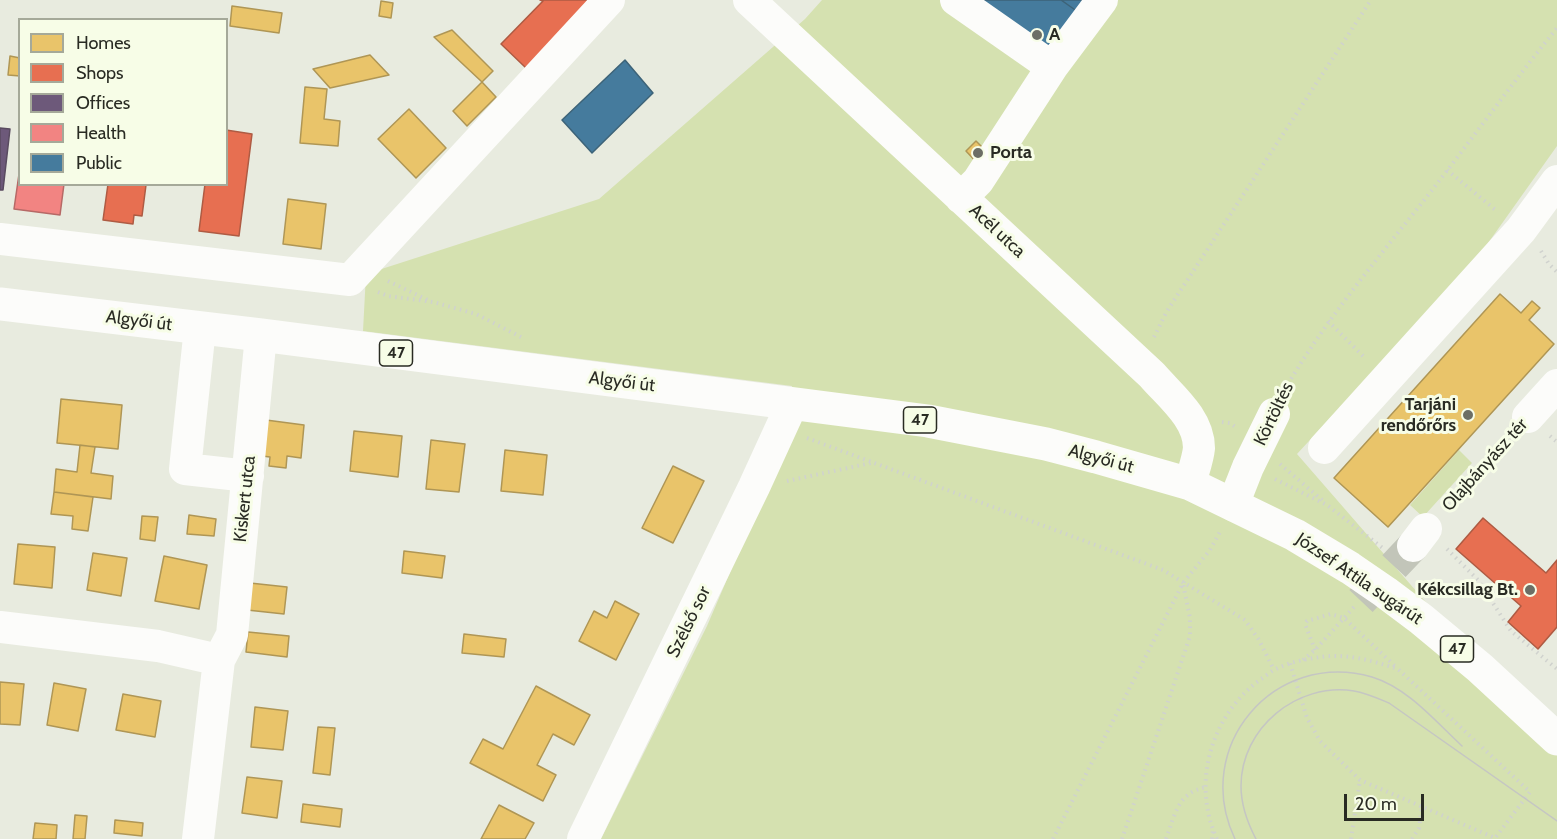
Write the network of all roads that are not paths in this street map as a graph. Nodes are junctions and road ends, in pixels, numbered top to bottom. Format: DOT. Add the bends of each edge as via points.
graph roads {
  1 [pos="609,0"];
  2 [pos="749,0"];
  3 [pos="956,0"];
  4 [pos="1102,0"];
  5 [pos="1052,67"];
  6 [pos="1557,180"];
  7 [pos="961,198"];
  8 [pos="0,239"];
  9 [pos="0,304"];
  10 [pos="200,328"];
  11 [pos="261,335"];
  12 [pos="1557,385"];
  13 [pos="1274,414"];
  14 [pos="786,416"];
  15 [pos="1528,417"];
  16 [pos="1324,448"];
  17 [pos="248,476"];
  18 [pos="1190,484"];
  19 [pos="1233,505"];
  20 [pos="0,627"];
  21 [pos="219,660"];
  22 [pos="1557,739"];
  23 [pos="198,839"];
  24 [pos="583,839"];
  1 -- 8 [label="street" via="355,274"];
  2 -- 7 [label="street, Acél utca"];
  3 -- 5 [label="street"];
  4 -- 5 [label="street"];
  5 -- 7 [label="street" via="978,180"];
  6 -- 16 [label="street" via="1521,230"];
  7 -- 18 [label="street, Acél utca" via="1152,375 1189,416 1197,431 1199,449"];
  9 -- 10 [label="main road, Algyői út / 47"];
  10 -- 11 [label="main road, Algyői út / 47"];
  10 -- 17 [label="street" via="185,469"];
  11 -- 14 [label="main road, Algyői út / 47"];
  11 -- 17 [label="street, Kiskert utca"];
  12 -- 15 [label="street, Olajbányász tér"];
  13 -- 19 [label="street, Körtöltés"];
  14 -- 18 [label="main road, Algyői út / 47" via="928,421 1096,457"];
  14 -- 24 [label="street, Szélső sor"];
  17 -- 21 [label="street, Kiskert utca" via="232,635"];
  18 -- 19 [label="main road, Algyői út / 47"];
  19 -- 22 [label="main road, József Attila sugárút / 47" via="1295,535 1385,592 1480,668"];
  20 -- 21 [label="street" via="158,646"];
  21 -- 23 [label="street, Kiskert utca"];
}
